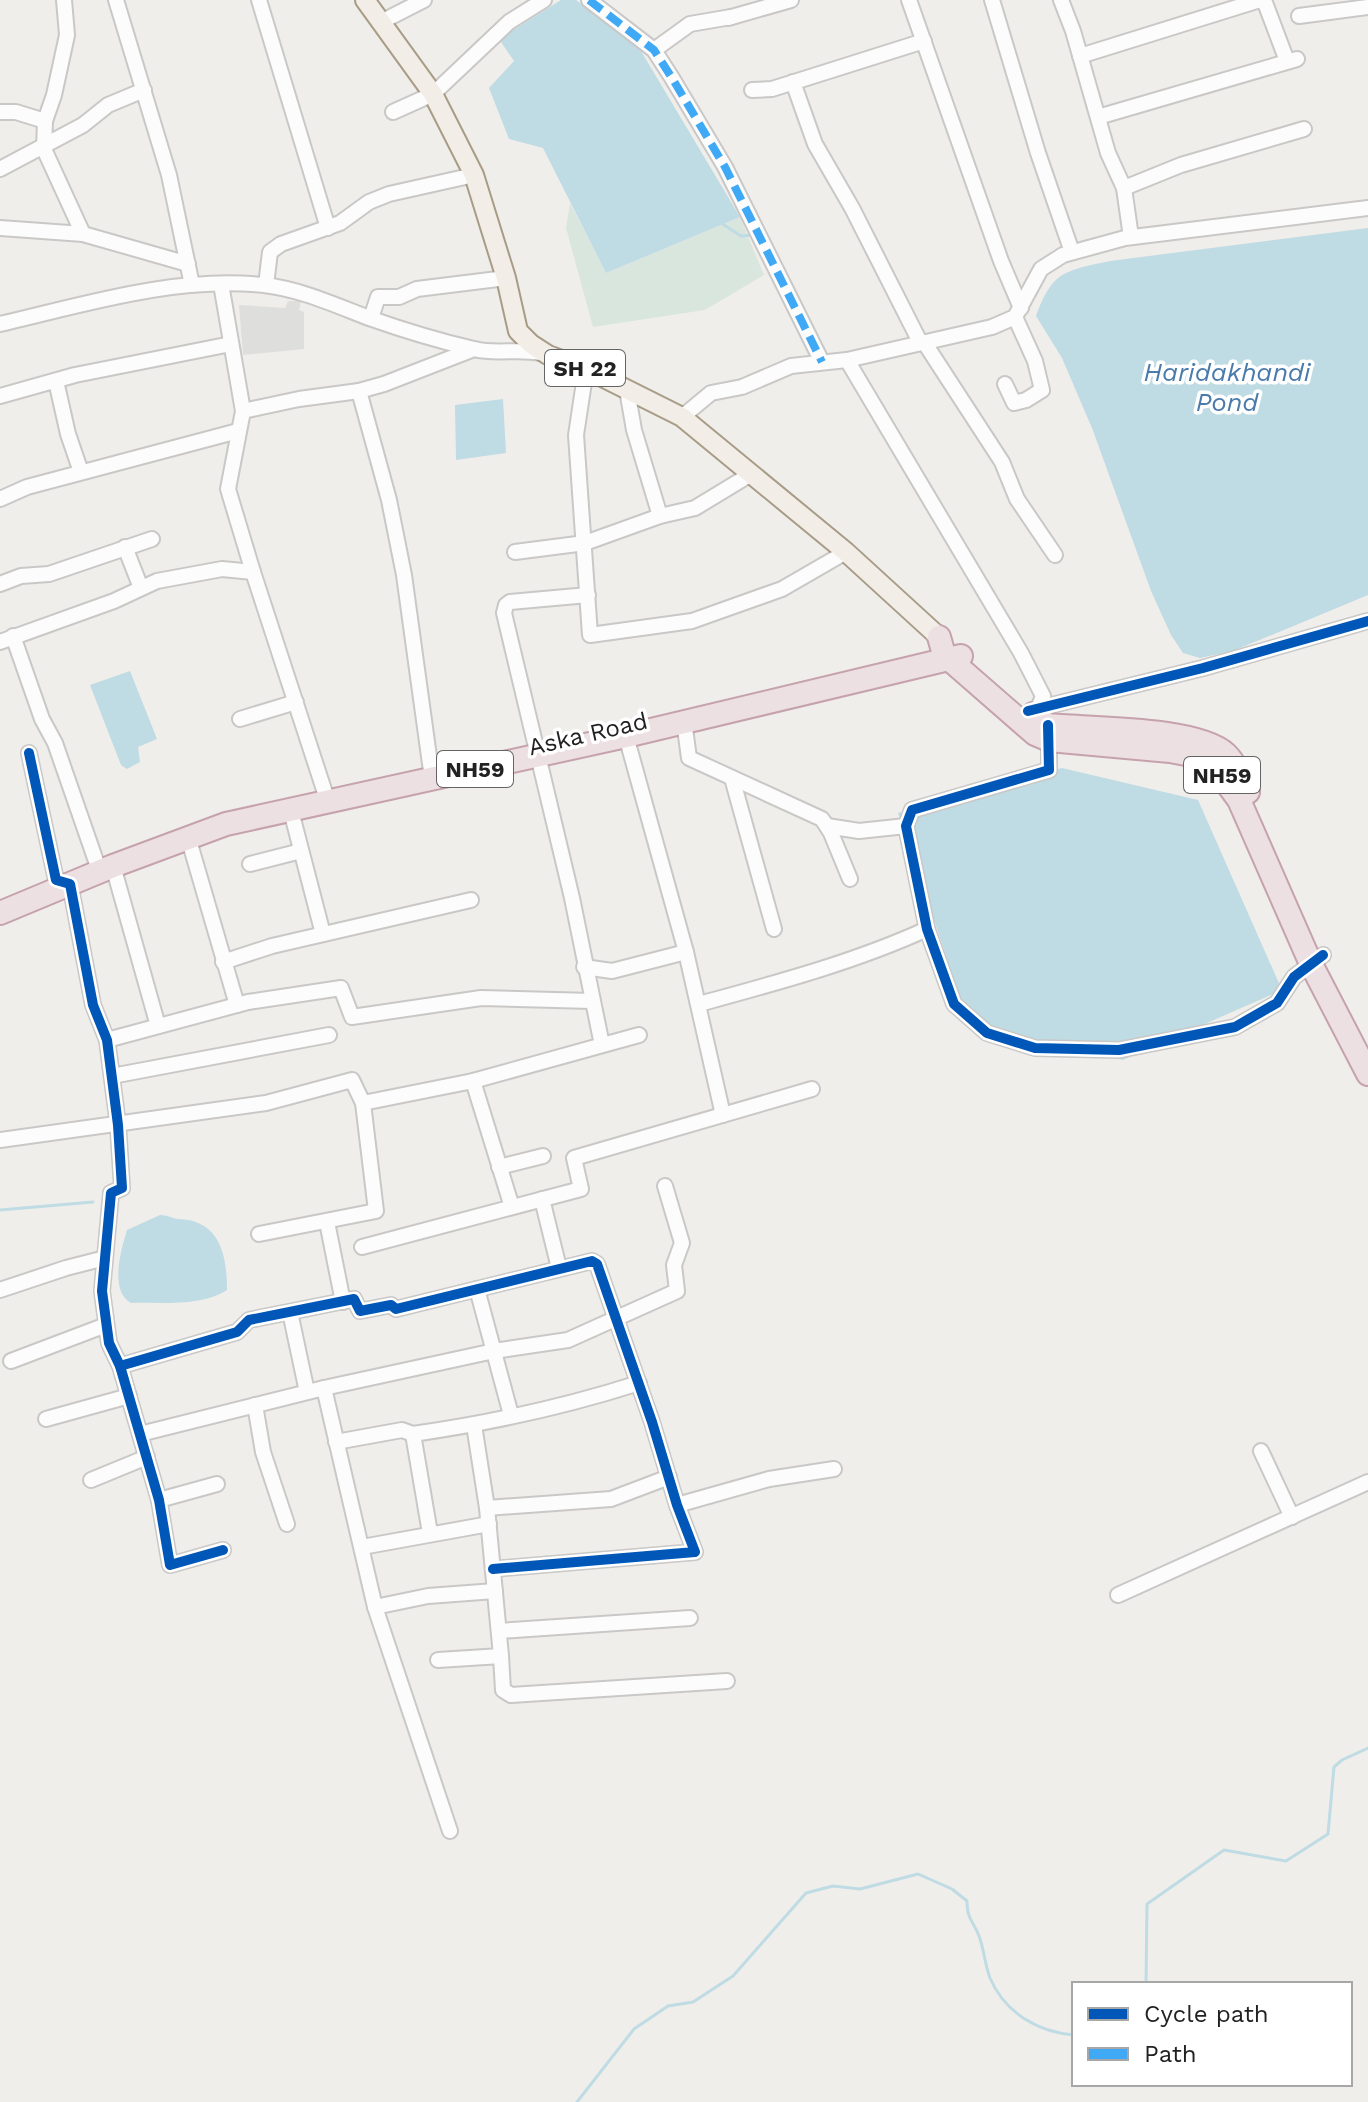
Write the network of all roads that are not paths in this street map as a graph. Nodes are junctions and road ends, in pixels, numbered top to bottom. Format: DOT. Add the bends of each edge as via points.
graph roads {
  1 [pos="64,0"];
  2 [pos="116,0"];
  3 [pos="259,0"];
  4 [pos="365,0"];
  5 [pos="424,0"];
  6 [pos="544,0"];
  7 [pos="589,0"];
  8 [pos="791,0"];
  9 [pos="909,0"];
  10 [pos="992,0"];
  11 [pos="1061,0"];
  12 [pos="1262,0"];
  13 [pos="1368,7"];
  14 [pos="1299,16"];
  15 [pos="381,22"];
  16 [pos="924,41"];
  17 [pos="654,50"];
  18 [pos="1080,56"];
  19 [pos="793,82"];
  20 [pos="144,90"];
  21 [pos="752,90"];
  22 [pos="433,94"];
  23 [pos="0,112"];
  24 [pos="393,112"];
  25 [pos="1098,117"];
  26 [pos="45,121"];
  27 [pos="1304,129"];
  28 [pos="44,143"];
  29 [pos="0,169"];
  30 [pos="474,175"];
  31 [pos="1124,188"];
  32 [pos="1368,208"];
  33 [pos="0,228"];
  34 [pos="328,228"];
  35 [pos="83,234"];
  36 [pos="1131,237"];
  37 [pos="1072,252"];
  38 [pos="188,264"];
  39 [pos="506,278"];
  40 [pos="221,284"];
  41 [pos="192,285"];
  42 [pos="266,285"];
  43 [pos="1018,313"];
  44 [pos="371,318"];
  45 [pos="0,324"];
  46 [pos="922,342"];
  47 [pos="231,344"];
  48 [pos="474,349"];
  49 [pos="548,355"];
  50 [pos="847,360"];
  51 [pos="822,362"];
  52 [pos="586,369"];
  53 [pos="56,381"];
  54 [pos="1005,384"];
  55 [pos="627,390"];
  56 [pos="359,391"];
  57 [pos="0,396"];
  58 [pos="243,411"];
  59 [pos="682,417"];
  60 [pos="238,431"];
  61 [pos="81,472"];
  62 [pos="751,474"];
  63 [pos="0,499"];
  64 [pos="660,516"];
  65 [pos="152,539"];
  66 [pos="585,543"];
  67 [pos="125,547"];
  68 [pos="515,552"];
  69 [pos="846,552"];
  70 [pos="1055,555"];
  71 [pos="253,572"];
  72 [pos="0,584"];
  73 [pos="141,588"];
  74 [pos="588,595"];
  75 [pos="1368,621"];
  76 [pos="7,639"];
  77 [pos="949,650"];
  78 [pos="296,702"];
  79 [pos="240,719"];
  80 [pos="1039,720"];
  81 [pos="684,721"];
  82 [pos="626,736"];
  83 [pos="535,751"];
  84 [pos="29,753"];
  85 [pos="431,771"];
  86 [pos="732,778"];
  87 [pos="327,798"];
  88 [pos="291,811"];
  89 [pos="827,826"];
  90 [pos="906,826"];
  91 [pos="188,837"];
  92 [pos="301,851"];
  93 [pos="250,864"];
  94 [pos="105,865"];
  95 [pos="850,879"];
  96 [pos="63,882"];
  97 [pos="471,900"];
  98 [pos="0,904"];
  99 [pos="0,913"];
  100 [pos="774,929"];
  101 [pos="927,929"];
  102 [pos="323,934"];
  103 [pos="686,952"];
  104 [pos="1317,959"];
  105 [pos="223,962"];
  106 [pos="584,967"];
  107 [pos="592,1001"];
  108 [pos="699,1004"];
  109 [pos="237,1005"];
  110 [pos="158,1026"];
  111 [pos="329,1035"];
  112 [pos="639,1035"];
  113 [pos="107,1040"];
  114 [pos="1368,1042"];
  115 [pos="602,1045"];
  116 [pos="1368,1074"];
  117 [pos="112,1076"];
  118 [pos="473,1081"];
  119 [pos="812,1089"];
  120 [pos="363,1103"];
  121 [pos="723,1115"];
  122 [pos="118,1125"];
  123 [pos="0,1140"];
  124 [pos="543,1156"];
  125 [pos="499,1167"];
  126 [pos="665,1186"];
  127 [pos="542,1199"];
  128 [pos="512,1207"];
  129 [pos="327,1222"];
  130 [pos="259,1234"];
  131 [pos="362,1247"];
  132 [pos="105,1258"];
  133 [pos="559,1268"];
  134 [pos="477,1289"];
  135 [pos="0,1290"];
  136 [pos="343,1302"];
  137 [pos="290,1312"];
  138 [pos="616,1318"];
  139 [pos="106,1325"];
  140 [pos="494,1351"];
  141 [pos="11,1361"];
  142 [pos="120,1366"];
  143 [pos="639,1383"];
  144 [pos="324,1388"];
  145 [pos="307,1392"];
  146 [pos="129,1396"];
  147 [pos="255,1405"];
  148 [pos="511,1415"];
  149 [pos="46,1419"];
  150 [pos="474,1425"];
  151 [pos="140,1434"];
  152 [pos="413,1434"];
  153 [pos="336,1442"];
  154 [pos="1261,1451"];
  155 [pos="147,1457"];
  156 [pos="834,1469"];
  157 [pos="669,1477"];
  158 [pos="91,1480"];
  159 [pos="1368,1482"];
  160 [pos="217,1484"];
  161 [pos="159,1500"];
  162 [pos="677,1505"];
  163 [pos="487,1508"];
  164 [pos="1292,1517"];
  165 [pos="287,1524"];
  166 [pos="489,1524"];
  167 [pos="430,1533"];
  168 [pos="362,1547"];
  169 [pos="223,1550"];
  170 [pos="493,1569"];
  171 [pos="495,1591"];
  172 [pos="1118,1595"];
  173 [pos="375,1607"];
  174 [pos="690,1618"];
  175 [pos="499,1631"];
  176 [pos="501,1656"];
  177 [pos="438,1660"];
  178 [pos="727,1681"];
  179 [pos="450,1831"];
  1 -- 26 [label="street" via="67,35"];
  2 -- 20 [label="street"];
  3 -- 34 [label="street"];
  4 -- 15 [label="main road, SH 22"];
  5 -- 15 [label="street"];
  6 -- 22 [label="street" via="509,22"];
  7 -- 17 [label="street"];
  8 -- 17 [label="street" via="690,24"];
  9 -- 16 [label="street"];
  10 -- 37 [label="street"];
  11 -- 18 [label="street"];
  12 -- 18 [label="street"];
  12 -- 25 [label="street" via="1292,60"];
  13 -- 14 [label="street"];
  15 -- 22 [label="main road, SH 22"];
  16 -- 19 [label="street"];
  16 -- 43 [label="street"];
  17 -- 51 [label="street" via="725,167"];
  18 -- 25 [label="street"];
  19 -- 21 [label="street"];
  19 -- 46 [label="street" via="815,144"];
  20 -- 28 [label="street"];
  20 -- 38 [label="street"];
  22 -- 24 [label="street"];
  22 -- 30 [label="main road, SH 22"];
  23 -- 26 [label="street"];
  25 -- 31 [label="street"];
  26 -- 28 [label="street"];
  27 -- 31 [label="street"];
  28 -- 29 [label="street"];
  28 -- 35 [label="street"];
  30 -- 34 [label="street" via="389,194"];
  30 -- 39 [label="main road, SH 22"];
  31 -- 36 [label="street"];
  32 -- 36 [label="street"];
  33 -- 35 [label="street"];
  34 -- 42 [label="street" via="270,252"];
  35 -- 38 [label="street"];
  36 -- 37 [label="street"];
  37 -- 43 [label="street" via="1041,269"];
  38 -- 41 [label="street"];
  39 -- 44 [label="street" via="378,297"];
  39 -- 49 [label="main road, SH 22" via="518,331"];
  40 -- 41 [label="street"];
  40 -- 42 [label="street"];
  40 -- 47 [label="street"];
  41 -- 45 [label="street" via="147,290"];
  42 -- 44 [label="street"];
  43 -- 46 [label="street" via="992,327"];
  43 -- 54 [label="street" via="1042,390 1014,403"];
  44 -- 48 [label="street"];
  46 -- 50 [label="street"];
  46 -- 70 [label="street" via="1002,462 1017,499"];
  47 -- 53 [label="street"];
  47 -- 58 [label="street"];
  48 -- 49 [label="street"];
  48 -- 56 [label="street"];
  49 -- 52 [label="main road, SH 22"];
  50 -- 51 [label="street"];
  50 -- 80 [label="street" via="1021,653 1043,696"];
  51 -- 59 [label="street" via="791,366 742,387 711,393"];
  52 -- 55 [label="main road, SH 22"];
  52 -- 66 [label="street" via="576,435"];
  53 -- 57 [label="street"];
  53 -- 61 [label="street"];
  55 -- 59 [label="main road, SH 22"];
  55 -- 64 [label="street"];
  56 -- 58 [label="street"];
  56 -- 85 [label="street" via="404,575"];
  58 -- 60 [label="street"];
  59 -- 62 [label="main road, SH 22"];
  60 -- 61 [label="street"];
  60 -- 71 [label="street" via="228,489"];
  61 -- 63 [label="street"];
  62 -- 64 [label="street" via="695,508"];
  62 -- 69 [label="main road, SH 22"];
  64 -- 66 [label="street"];
  65 -- 67 [label="street"];
  66 -- 68 [label="street"];
  66 -- 74 [label="street"];
  67 -- 72 [label="street" via="49,574"];
  67 -- 73 [label="street"];
  69 -- 74 [label="street" via="782,589 692,621 590,635"];
  69 -- 77 [label="main road, SH 22"];
  71 -- 73 [label="street" via="222,569"];
  71 -- 78 [label="street"];
  73 -- 76 [label="street"];
  74 -- 83 [label="street" via="506,605"];
  75 -- 80 [label="street"];
  76 -- 94 [label="street"];
  77 -- 80 [label="highway"];
  77 -- 80 [label="highway, NH59" via="1035,734"];
  77 -- 81 [label="highway, NH59"];
  77 -- 83 [label="highway, Aska Road / NH59"];
  78 -- 79 [label="street"];
  78 -- 87 [label="street"];
  80 -- 90 [label="street" via="1049,770 912,810"];
  80 -- 104 [label="highway, NH59" via="1186,754 1214,766 1239,800"];
  81 -- 82 [label="highway, NH59"];
  81 -- 86 [label="street" via="689,758"];
  82 -- 83 [label="highway, NH59"];
  82 -- 103 [label="street"];
  83 -- 85 [label="highway, Aska Road / NH59"];
  83 -- 87 [label="highway, NH59"];
  83 -- 106 [label="street"];
  84 -- 96 [label="street"];
  85 -- 87 [label="highway, Aska Road / NH59"];
  86 -- 89 [label="street"];
  86 -- 100 [label="street"];
  87 -- 88 [label="highway, NH59"];
  87 -- 94 [label="highway, Aska Road / NH59" via="219,819"];
  88 -- 91 [label="highway, NH59"];
  88 -- 92 [label="street"];
  89 -- 90 [label="street" via="859,831"];
  89 -- 95 [label="street"];
  90 -- 101 [label="street"];
  91 -- 94 [label="highway, NH59"];
  91 -- 105 [label="street"];
  92 -- 93 [label="street"];
  92 -- 102 [label="street"];
  94 -- 96 [label="highway, Aska Road / NH59"];
  94 -- 110 [label="street"];
  96 -- 98 [label="highway, Aska Road / NH59"];
  96 -- 99 [label="highway, NH59"];
  96 -- 113 [label="street" via="93,1005"];
  97 -- 102 [label="street"];
  101 -- 104 [label="street" via="954,1004 987,1033 1035,1048 1119,1050 1235,1027 1277,1003 1294,977"];
  101 -- 108 [label="street"];
  102 -- 105 [label="street"];
  103 -- 106 [label="street" via="612,971"];
  103 -- 108 [label="street"];
  104 -- 114 [label="highway, NH59"];
  104 -- 116 [label="highway, NH59"];
  105 -- 109 [label="street"];
  106 -- 107 [label="street"];
  107 -- 109 [label="street" via="481,998 352,1017 341,988"];
  107 -- 115 [label="street"];
  108 -- 121 [label="street"];
  109 -- 110 [label="street"];
  110 -- 113 [label="street"];
  111 -- 117 [label="street"];
  112 -- 115 [label="street"];
  113 -- 117 [label="street"];
  115 -- 118 [label="street"];
  117 -- 122 [label="street"];
  118 -- 120 [label="street"];
  118 -- 125 [label="street"];
  119 -- 121 [label="street"];
  120 -- 122 [label="street" via="352,1080 266,1103"];
  120 -- 129 [label="street" via="376,1211"];
  121 -- 127 [label="street" via="574,1158 581,1189"];
  122 -- 123 [label="street"];
  122 -- 132 [label="street" via="122,1188 111,1193"];
  124 -- 125 [label="street"];
  125 -- 128 [label="street"];
  126 -- 138 [label="street" via="682,1243 674,1265 677,1291"];
  127 -- 128 [label="street"];
  127 -- 133 [label="street"];
  128 -- 131 [label="street"];
  129 -- 130 [label="street"];
  129 -- 136 [label="street"];
  132 -- 135 [label="street"];
  132 -- 139 [label="street"];
  133 -- 134 [label="street"];
  133 -- 138 [label="street" via="597,1264"];
  134 -- 136 [label="street" via="396,1309 391,1305 360,1311 354,1299"];
  134 -- 140 [label="street"];
  136 -- 137 [label="street"];
  137 -- 142 [label="street" via="249,1320 237,1332"];
  137 -- 145 [label="street"];
  138 -- 140 [label="street" via="568,1340"];
  138 -- 143 [label="street"];
  139 -- 141 [label="street"];
  139 -- 142 [label="street"];
  140 -- 144 [label="street"];
  140 -- 148 [label="street"];
  142 -- 146 [label="street"];
  143 -- 148 [label="street" via="569,1405"];
  143 -- 157 [label="street"];
  144 -- 145 [label="street"];
  144 -- 153 [label="street"];
  145 -- 147 [label="street"];
  146 -- 149 [label="street"];
  146 -- 151 [label="street"];
  147 -- 151 [label="street"];
  147 -- 165 [label="street" via="263,1452"];
  148 -- 150 [label="street"];
  150 -- 152 [label="street"];
  150 -- 163 [label="street"];
  151 -- 155 [label="street"];
  152 -- 153 [label="street" via="402,1430"];
  152 -- 167 [label="street"];
  153 -- 168 [label="street"];
  154 -- 164 [label="street"];
  155 -- 158 [label="street"];
  155 -- 161 [label="street"];
  156 -- 162 [label="street" via="769,1479"];
  157 -- 162 [label="street"];
  157 -- 163 [label="street" via="611,1499"];
  159 -- 164 [label="street"];
  160 -- 161 [label="street"];
  161 -- 169 [label="street" via="170,1565"];
  162 -- 170 [label="street" via="695,1552"];
  163 -- 166 [label="street"];
  164 -- 172 [label="street"];
  166 -- 167 [label="street"];
  166 -- 170 [label="street"];
  167 -- 168 [label="street"];
  168 -- 173 [label="street"];
  170 -- 171 [label="street"];
  171 -- 173 [label="street"];
  171 -- 175 [label="street"];
  173 -- 179 [label="street"];
  174 -- 175 [label="street"];
  175 -- 176 [label="street"];
  176 -- 177 [label="street"];
  176 -- 178 [label="street" via="503,1690 511,1695"];
}
